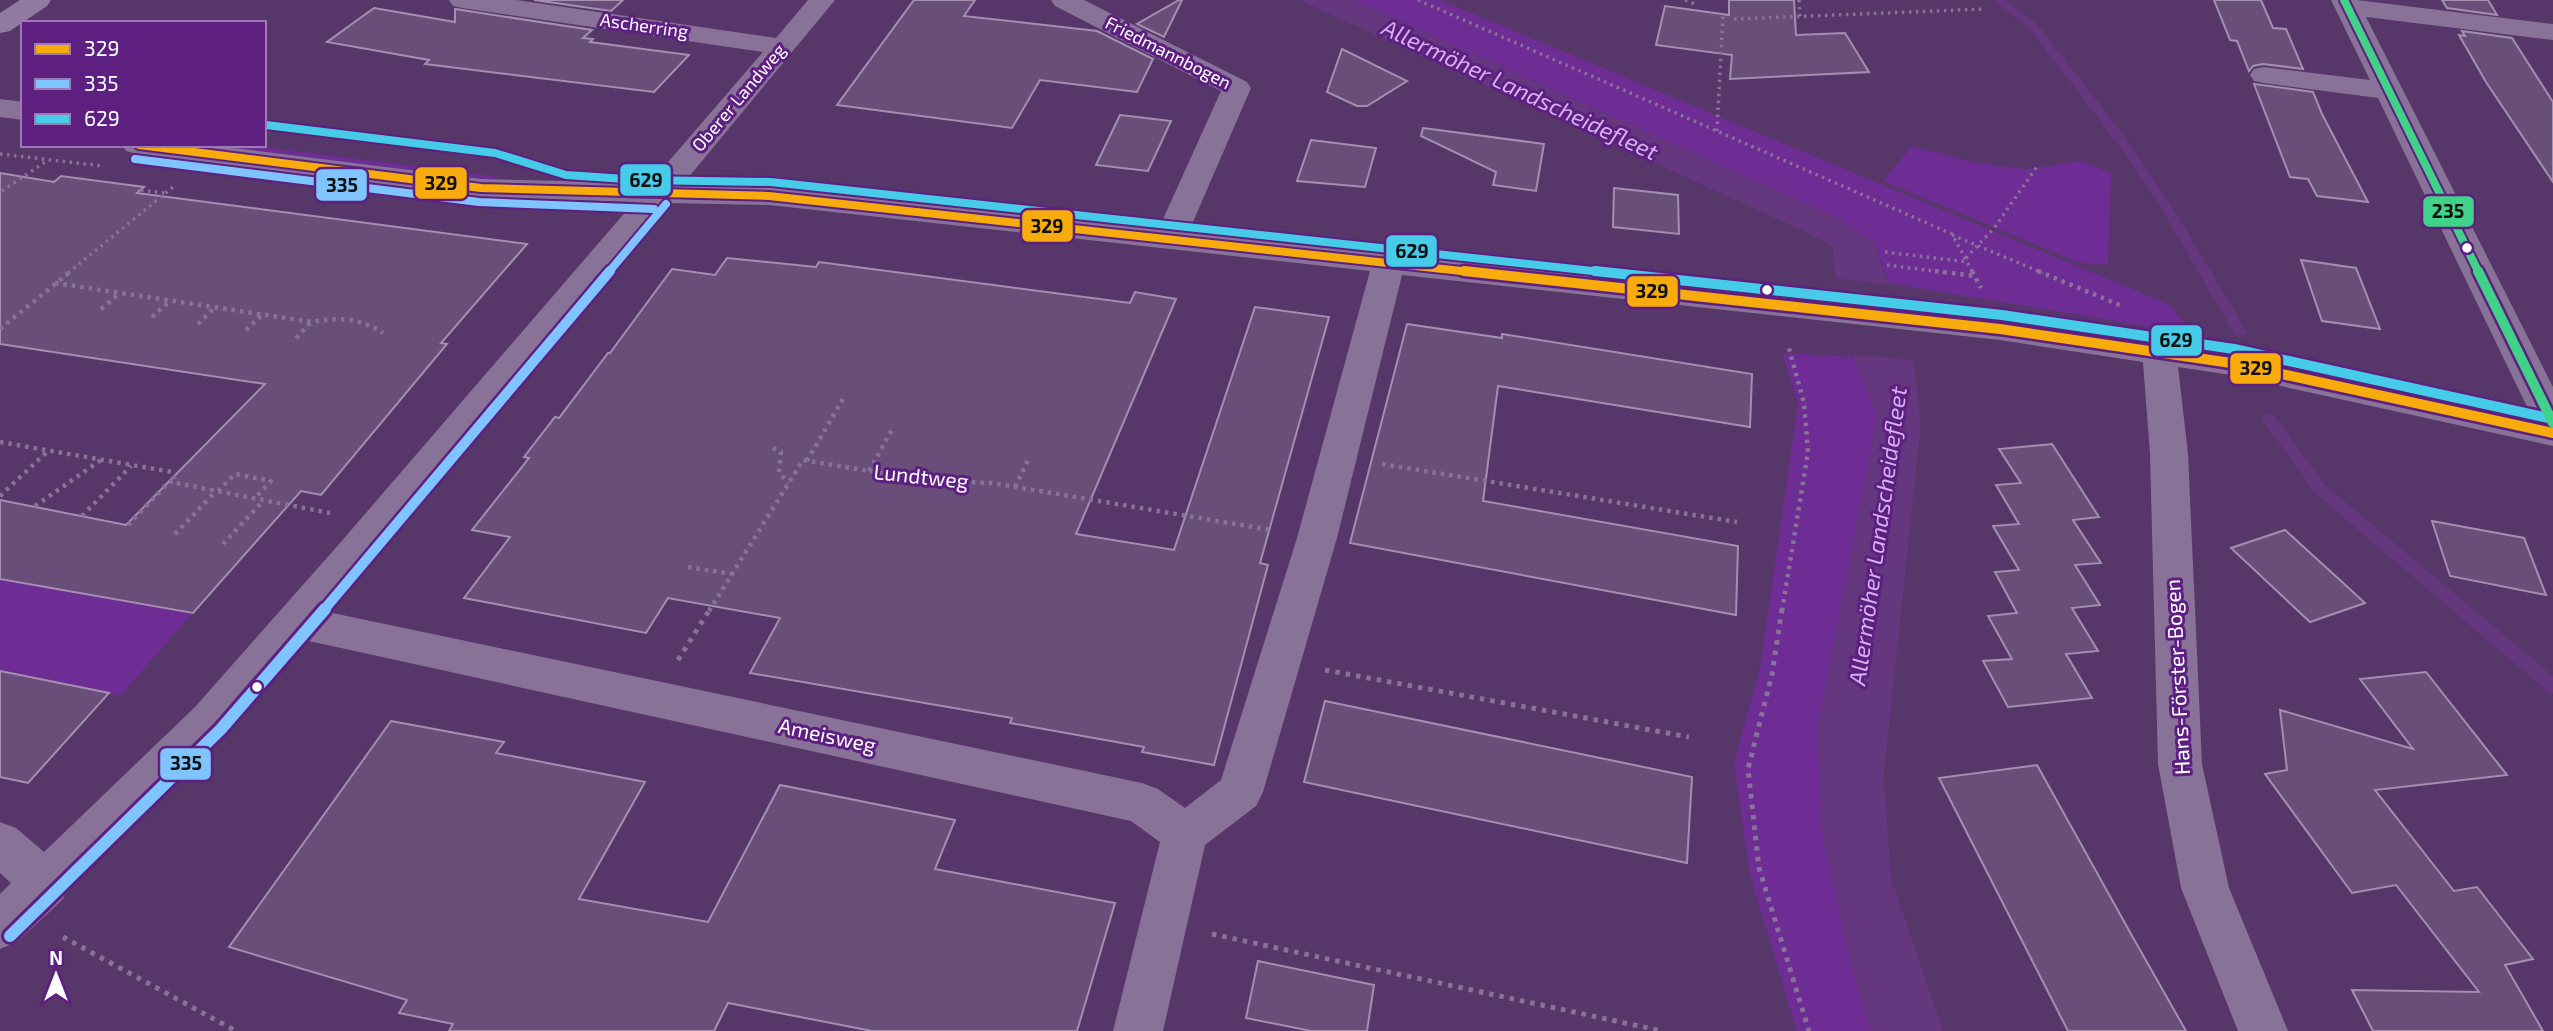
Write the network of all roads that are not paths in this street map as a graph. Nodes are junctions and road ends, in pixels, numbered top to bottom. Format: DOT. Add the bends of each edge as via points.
graph roads {
  1 [pos="38,0"];
  2 [pos="462,0"];
  3 [pos="822,0"];
  4 [pos="1065,0"];
  5 [pos="2348,9"];
  6 [pos="0,25"];
  7 [pos="2472,32"];
  8 [pos="2553,32"];
  9 [pos="784,47"];
  10 [pos="2264,75"];
  11 [pos="2387,90"];
  12 [pos="0,108"];
  13 [pos="21,111"];
  14 [pos="0,132"];
  15 [pos="21,135"];
  16 [pos="266,139"];
  17 [pos="153,147"];
  18 [pos="561,189"];
  19 [pos="655,195"];
  20 [pos="1170,239"];
  21 [pos="1389,263"];
  22 [pos="2159,352"];
  23 [pos="2553,423"];
  24 [pos="2553,433"];
  25 [pos="296,622"];
  26 [pos="1185,834"];
  27 [pos="0,843"];
  28 [pos="21,906"];
  29 [pos="1138,1031"];
  30 [pos="2263,1031"];
  1 -- 6 [label="main road"];
  2 -- 9 [label="street, Ascherring"];
  3 -- 9 [label="street, Oberer Landweg"];
  4 -- 20 [label="street, Friedmannbogen" via="1237,88"];
  5 -- 7 [label="street"];
  5 -- 8 [label="street"];
  5 -- 11 [label="street"];
  9 -- 19 [label="street, Oberer Landweg"];
  10 -- 11 [label="street"];
  11 -- 23 [label="street"];
  12 -- 13 [label="street"];
  14 -- 15 [label="street"];
  16 -- 18 [label="street" via="492,167"];
  17 -- 18 [label="street" via="481,188"];
  18 -- 19 [label="street"];
  19 -- 20 [label="street" via="768,197"];
  19 -- 25 [label="street, Oberer Landweg"];
  20 -- 21 [label="street"];
  21 -- 22 [label="street" via="1901,318"];
  21 -- 26 [label="street" via="1317,538 1240,792"];
  22 -- 24 [label="street" via="2283,373"];
  22 -- 30 [label="street, Hans-Förster-Bogen" via="2169,454 2180,764 2205,888"];
  25 -- 26 [label="street, Ameisweg" via="1142,803"];
  25 -- 28 [label="street, Oberer Landweg" via="209,720"];
  26 -- 29 [label="street"];
  27 -- 28 [label="street"];
}
